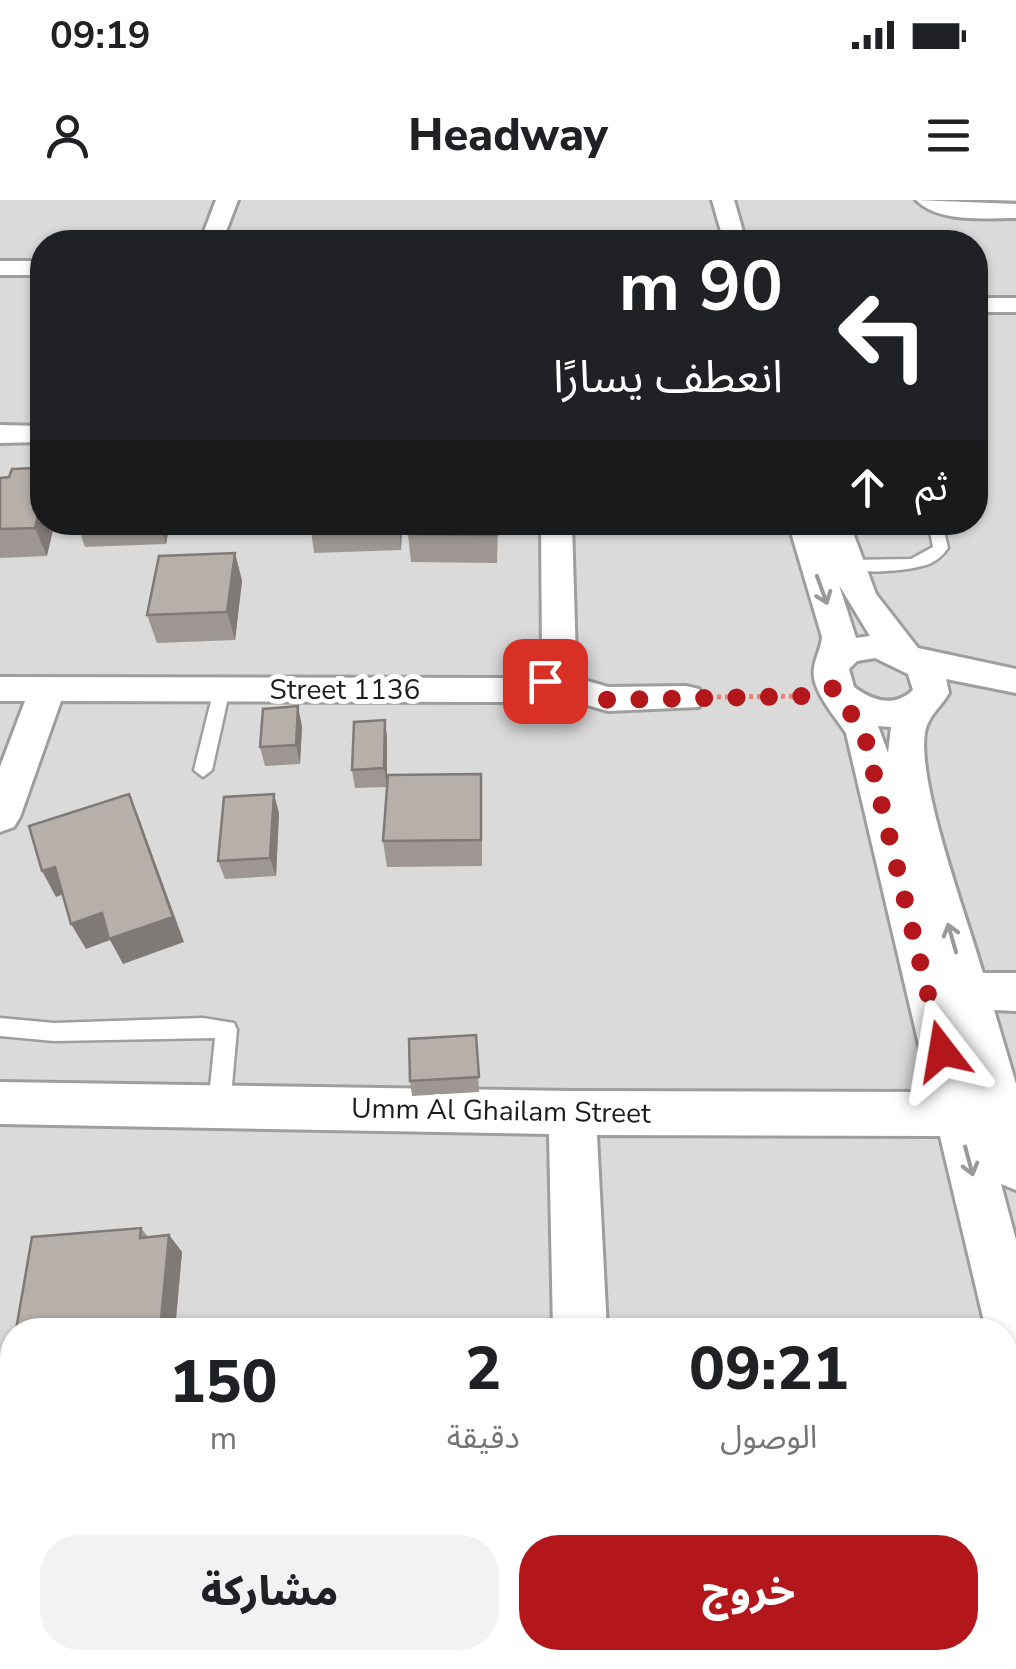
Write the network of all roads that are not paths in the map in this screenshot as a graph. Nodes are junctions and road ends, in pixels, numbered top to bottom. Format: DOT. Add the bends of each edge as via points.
graph roads {
  1 [pos="228,200"];
  2 [pos="723,200"];
  3 [pos="742,200"];
  4 [pos="927,200"];
  5 [pos="1016,212"];
  6 [pos="216,230"];
  7 [pos="731,230"];
  8 [pos="751,230"];
  9 [pos="0,268"];
  10 [pos="30,268"];
  11 [pos="988,294"];
  12 [pos="1016,294"];
  13 [pos="988,305"];
  14 [pos="1016,305"];
  15 [pos="0,434"];
  16 [pos="30,434"];
  17 [pos="556,535"];
  18 [pos="806,535"];
  19 [pos="840,535"];
  20 [pos="939,535"];
  21 [pos="847,565"];
  22 [pos="911,658"];
  23 [pos="545,681"];
  24 [pos="837,681"];
  25 [pos="1014,681"];
  26 [pos="48,689"];
  27 [pos="222,689"];
  28 [pos="0,690"];
  29 [pos="686,698"];
  30 [pos="920,706"];
  31 [pos="204,770"];
  32 [pos="0,818"];
  33 [pos="967,991"];
  34 [pos="1016,992"];
  35 [pos="0,1027"];
  36 [pos="0,1103"];
  37 [pos="219,1107"];
  38 [pos="572,1113"];
  39 [pos="979,1113"];
  40 [pos="1016,1167"];
  41 [pos="580,1318"];
  42 [pos="1012,1318"];
  1 -- 6 [label="street"];
  2 -- 7 [label="street"];
  3 -- 8 [label="street"];
  4 -- 5 [label="street" via="966,211"];
  9 -- 10 [label="street"];
  11 -- 12 [label="street"];
  13 -- 14 [label="street"];
  15 -- 16 [label="street"];
  17 -- 23 [label="street" via="559,661"];
  18 -- 24 [label="street, one-way" via="839,637"];
  19 -- 21 [label="street"];
  20 -- 21 [label="lane" via="932,558 914,564"];
  21 -- 22 [label="street" via="874,624"];
  22 -- 24 [label="street" via="875,646 847,651"];
  22 -- 25 [label="street"];
  22 -- 30 [label="street" via="931,683"];
  23 -- 27 [label="street, Street 1136" via="518,690"];
  23 -- 29 [label="street, Street 1136" via="608,700"];
  24 -- 30 [label="street" via="870,712 902,714"];
  24 -- 39 [label="street" via="864,733"];
  25 -- 30 [label="street"];
  26 -- 27 [label="street, Street 1136"];
  26 -- 28 [label="street, Street 1136"];
  26 -- 32 [label="street"];
  27 -- 31 [label="lane"];
  33 -- 30 [label="street, one-way" via="906,774 907,732"];
  33 -- 34 [label="street"];
  33 -- 39 [label="street"];
  35 -- 37 [label="lane" via="226,1030"];
  36 -- 37 [label="street, Umm Al Ghailam Street"];
  37 -- 38 [label="street, Umm Al Ghailam Street"];
  38 -- 39 [label="street, Umm Al Ghailam Street"];
  38 -- 41 [label="street"];
  39 -- 40 [label="street"];
  39 -- 42 [label="street, one-way"];
}
